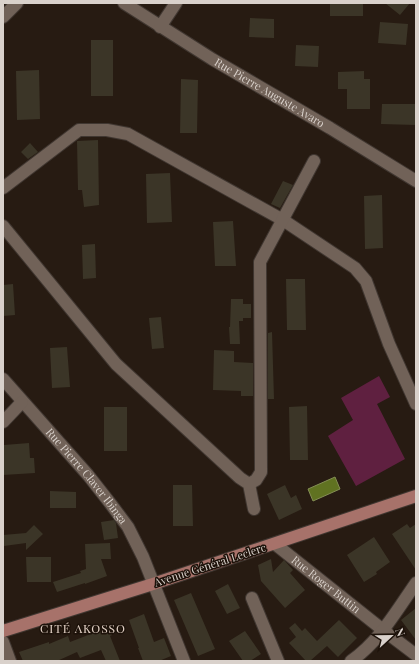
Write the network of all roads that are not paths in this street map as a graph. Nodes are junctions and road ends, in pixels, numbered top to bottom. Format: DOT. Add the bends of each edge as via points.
graph roads {
  1 [pos="17,3"];
  2 [pos="124,3"];
  3 [pos="176,3"];
  4 [pos="3,17"];
  5 [pos="160,27"];
  6 [pos="314,161"];
  7 [pos="416,181"];
  8 [pos="3,188"];
  9 [pos="283,220"];
  10 [pos="3,226"];
  11 [pos="3,379"];
  12 [pos="22,402"];
  13 [pos="416,404"];
  14 [pos="3,422"];
  15 [pos="249,484"];
  16 [pos="416,496"];
  17 [pos="254,509"];
  18 [pos="275,544"];
  19 [pos="416,583"];
  20 [pos="153,584"];
  21 [pos="252,598"];
  22 [pos="3,630"];
  23 [pos="383,630"];
  24 [pos="3,642"];
  25 [pos="416,654"];
  26 [pos="10,661"];
  27 [pos="184,661"];
  28 [pos="278,661"];
  29 [pos="351,661"];
  1 -- 4 [label="street"];
  2 -- 5 [label="street, Rue Pierre Auguste Avaro"];
  3 -- 5 [label="street"];
  5 -- 7 [label="street, Rue Pierre Auguste Avaro"];
  6 -- 9 [label="street"];
  8 -- 9 [label="street" via="79,130 107,130 128,134"];
  9 -- 13 [label="street" via="355,268 366,281 389,344"];
  9 -- 15 [label="street" via="260,262 260,472 256,480"];
  10 -- 15 [label="street" via="116,364"];
  11 -- 12 [label="street, Rue Pierre Claver Ibinga"];
  12 -- 14 [label="street"];
  12 -- 20 [label="street, Rue Pierre Claver Ibinga" via="88,475 128,527 143,556"];
  15 -- 17 [label="street"];
  16 -- 18 [label="main road, Avenue Général Leclerc"];
  18 -- 20 [label="main road, Avenue Général Leclerc"];
  18 -- 23 [label="street, Rue Roger Buttin"];
  19 -- 23 [label="street"];
  20 -- 22 [label="main road, Avenue Général Leclerc"];
  20 -- 27 [label="street, Rue Pierre Claver Ibinga"];
  21 -- 28 [label="street"];
  23 -- 25 [label="street, Rue Roger Buttin"];
  23 -- 29 [label="street"];
  24 -- 26 [label="street"];
}
